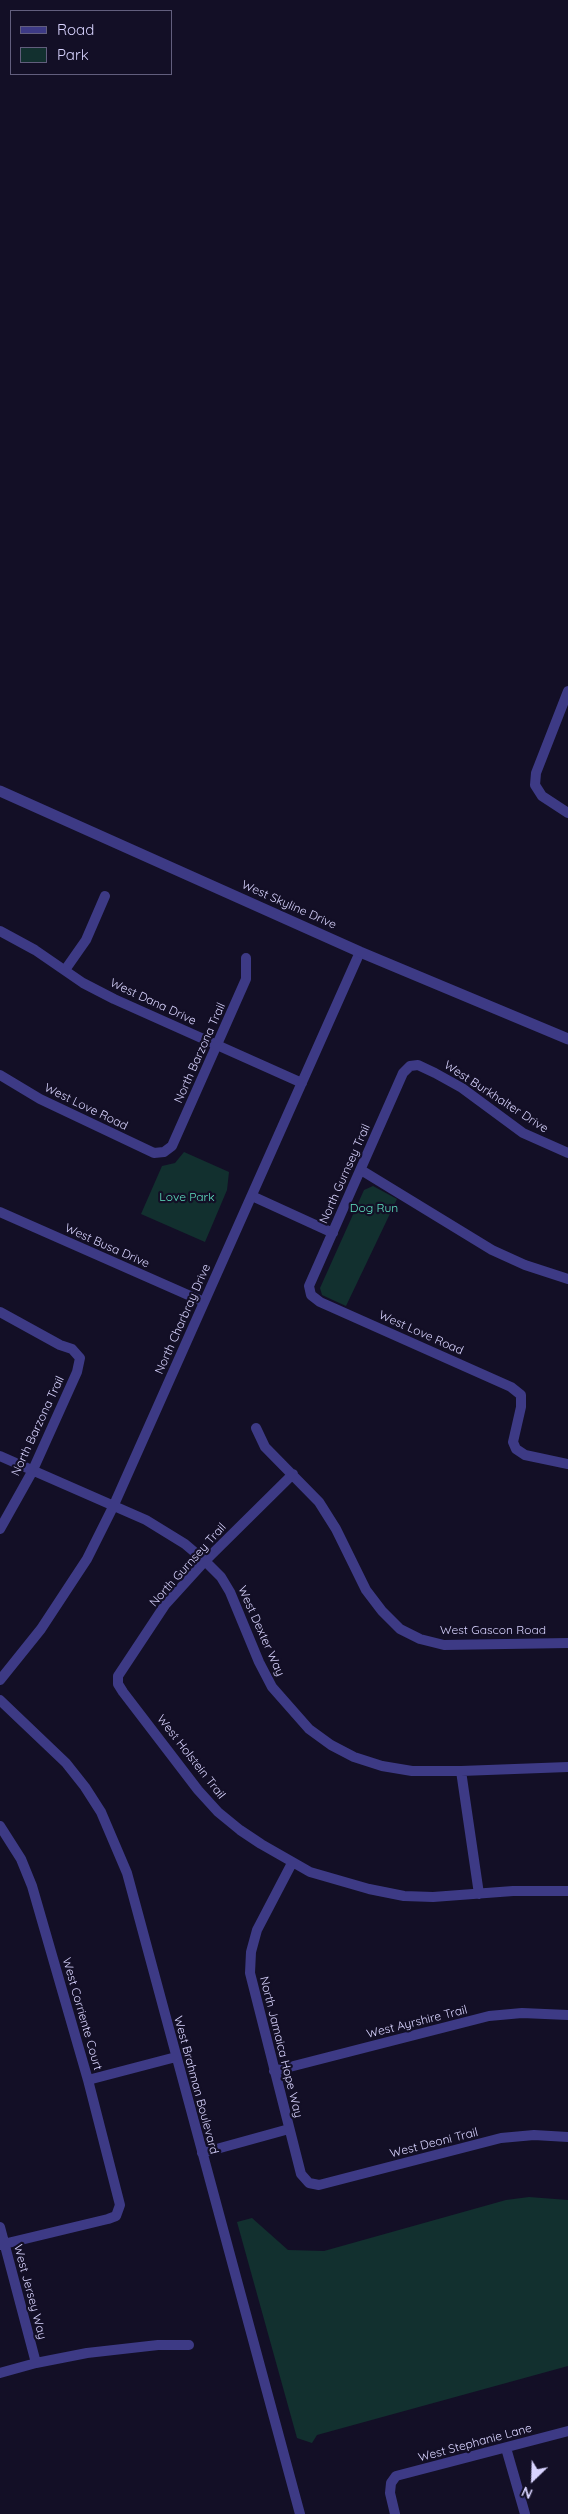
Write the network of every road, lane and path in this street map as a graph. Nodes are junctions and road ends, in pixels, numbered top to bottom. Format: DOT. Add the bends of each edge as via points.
graph roads {
  1 [pos="568,692"];
  2 [pos="0,791"];
  3 [pos="568,813"];
  4 [pos="105,896"];
  5 [pos="0,931"];
  6 [pos="360,952"];
  7 [pos="246,958"];
  8 [pos="65,970"];
  9 [pos="568,1039"];
  10 [pos="217,1046"];
  11 [pos="410,1066"];
  12 [pos="0,1075"];
  13 [pos="302,1083"];
  14 [pos="164,1152"];
  15 [pos="568,1153"];
  16 [pos="361,1170"];
  17 [pos="252,1196"];
  18 [pos="0,1212"];
  19 [pos="333,1233"];
  20 [pos="568,1279"];
  21 [pos="311,1295"];
  22 [pos="204,1302"];
  23 [pos="0,1312"];
  24 [pos="256,1428"];
  25 [pos="0,1456"];
  26 [pos="568,1464"];
  27 [pos="32,1472"];
  28 [pos="293,1474"];
  29 [pos="113,1507"];
  30 [pos="0,1529"];
  31 [pos="205,1561"];
  32 [pos="568,1643"];
  33 [pos="0,1680"];
  34 [pos="118,1684"];
  35 [pos="0,1700"];
  36 [pos="568,1767"];
  37 [pos="461,1771"];
  38 [pos="0,1826"];
  39 [pos="292,1863"];
  40 [pos="568,1891"];
  41 [pos="479,1894"];
  42 [pos="568,2015"];
  43 [pos="176,2056"];
  44 [pos="274,2071"];
  45 [pos="88,2080"];
  46 [pos="289,2129"];
  47 [pos="568,2137"];
  48 [pos="202,2153"];
  49 [pos="309,2183"];
  50 [pos="0,2228"];
  51 [pos="2,2245"];
  52 [pos="189,2345"];
  53 [pos="36,2363"];
  54 [pos="0,2373"];
  55 [pos="568,2430"];
  56 [pos="506,2448"];
  57 [pos="300,2514"];
  58 [pos="395,2514"];
  59 [pos="525,2514"];
  1 -- 3 [label="street" via="536,773 535,785 542,796"];
  2 -- 6 [label="street, West Skyline Drive"];
  4 -- 8 [label="street" via="86,940"];
  5 -- 8 [label="street, West Dana Drive"];
  6 -- 9 [label="street, West Skyline Drive"];
  6 -- 13 [label="street, North Charbray Drive"];
  7 -- 10 [label="street, North Barzona Trail" via="246,979"];
  8 -- 10 [label="street, West Dana Drive" via="83,984 114,1000"];
  10 -- 13 [label="street, West Dana Drive"];
  10 -- 14 [label="street, North Barzona Trail" via="172,1146"];
  11 -- 15 [label="street, West Burkhalter Drive" via="418,1065 462,1088 523,1133"];
  11 -- 16 [label="street, North Gurnsey Trail"];
  12 -- 14 [label="street, West Love Road" via="40,1099 154,1153"];
  13 -- 17 [label="street, North Charbray Drive"];
  16 -- 19 [label="street, North Gurnsey Trail"];
  16 -- 20 [label="street" via="492,1250"];
  17 -- 19 [label="street"];
  17 -- 22 [label="street, North Charbray Drive"];
  18 -- 22 [label="street, West Busa Drive"];
  19 -- 21 [label="street, North Gurnsey Trail" via="309,1286"];
  21 -- 26 [label="street, West Love Road" via="320,1302 511,1387 520,1395 513,1442 516,1449 525,1455"];
  22 -- 29 [label="street, North Charbray Drive"];
  23 -- 27 [label="street, North Barzona Trail" via="72,1349 80,1358 77,1372"];
  24 -- 28 [label="street, West Gascon Road" via="265,1447"];
  25 -- 27 [label="street, West Dexter Way"];
  27 -- 29 [label="street, West Dexter Way"];
  27 -- 30 [label="street, North Barzona Trail"];
  28 -- 31 [label="street, North Gurnsey Trail"];
  28 -- 32 [label="street, West Gascon Road" via="319,1502 366,1590 400,1629 420,1639 444,1644"];
  29 -- 31 [label="street, West Dexter Way" via="166,1530"];
  29 -- 33 [label="street, North Charbray Drive" via="87,1559 57,1606"];
  31 -- 34 [label="street, North Gurnsey Trail" via="165,1605 118,1676"];
  31 -- 37 [label="street, West Dexter Way" via="230,1592 272,1687 309,1729 354,1757 382,1766 412,1771"];
  34 -- 39 [label="street, West Holstein Trail" via="218,1812"];
  35 -- 43 [label="street, West Brahman Boulevard" via="66,1763 100,1812 127,1873"];
  36 -- 37 [label="street, West Dexter Way"];
  37 -- 41 [label="street"];
  38 -- 45 [label="street, West Corriente Court" via="32,1886"];
  39 -- 41 [label="street, West Holstein Trail" via="334,1880 404,1896 433,1898"];
  39 -- 44 [label="street, North Jamaica Hope Way" via="257,1930 250,1952 254,1993"];
  40 -- 41 [label="street, West Holstein Trail" via="513,1890"];
  42 -- 44 [label="street, West Ayrshire Trail" via="522,2013 489,2016"];
  43 -- 45 [label="street"];
  43 -- 48 [label="street, West Brahman Boulevard"];
  44 -- 46 [label="street, North Jamaica Hope Way"];
  45 -- 51 [label="street, West Corriente Court" via="120,2205 116,2216"];
  46 -- 48 [label="street"];
  46 -- 49 [label="street, North Jamaica Hope Way" via="301,2174"];
  47 -- 49 [label="street, West Deoni Trail" via="534,2135 501,2138 319,2185"];
  48 -- 57 [label="street, West Brahman Boulevard"];
  50 -- 51 [label="street, West Jersey Way"];
  51 -- 53 [label="street, West Jersey Way"];
  52 -- 53 [label="street" via="158,2344"];
  53 -- 54 [label="street"];
  55 -- 56 [label="street, West Stephanie Lane"];
  56 -- 58 [label="street, West Stephanie Lane" via="396,2476 390,2493"];
  56 -- 59 [label="street"];
}
